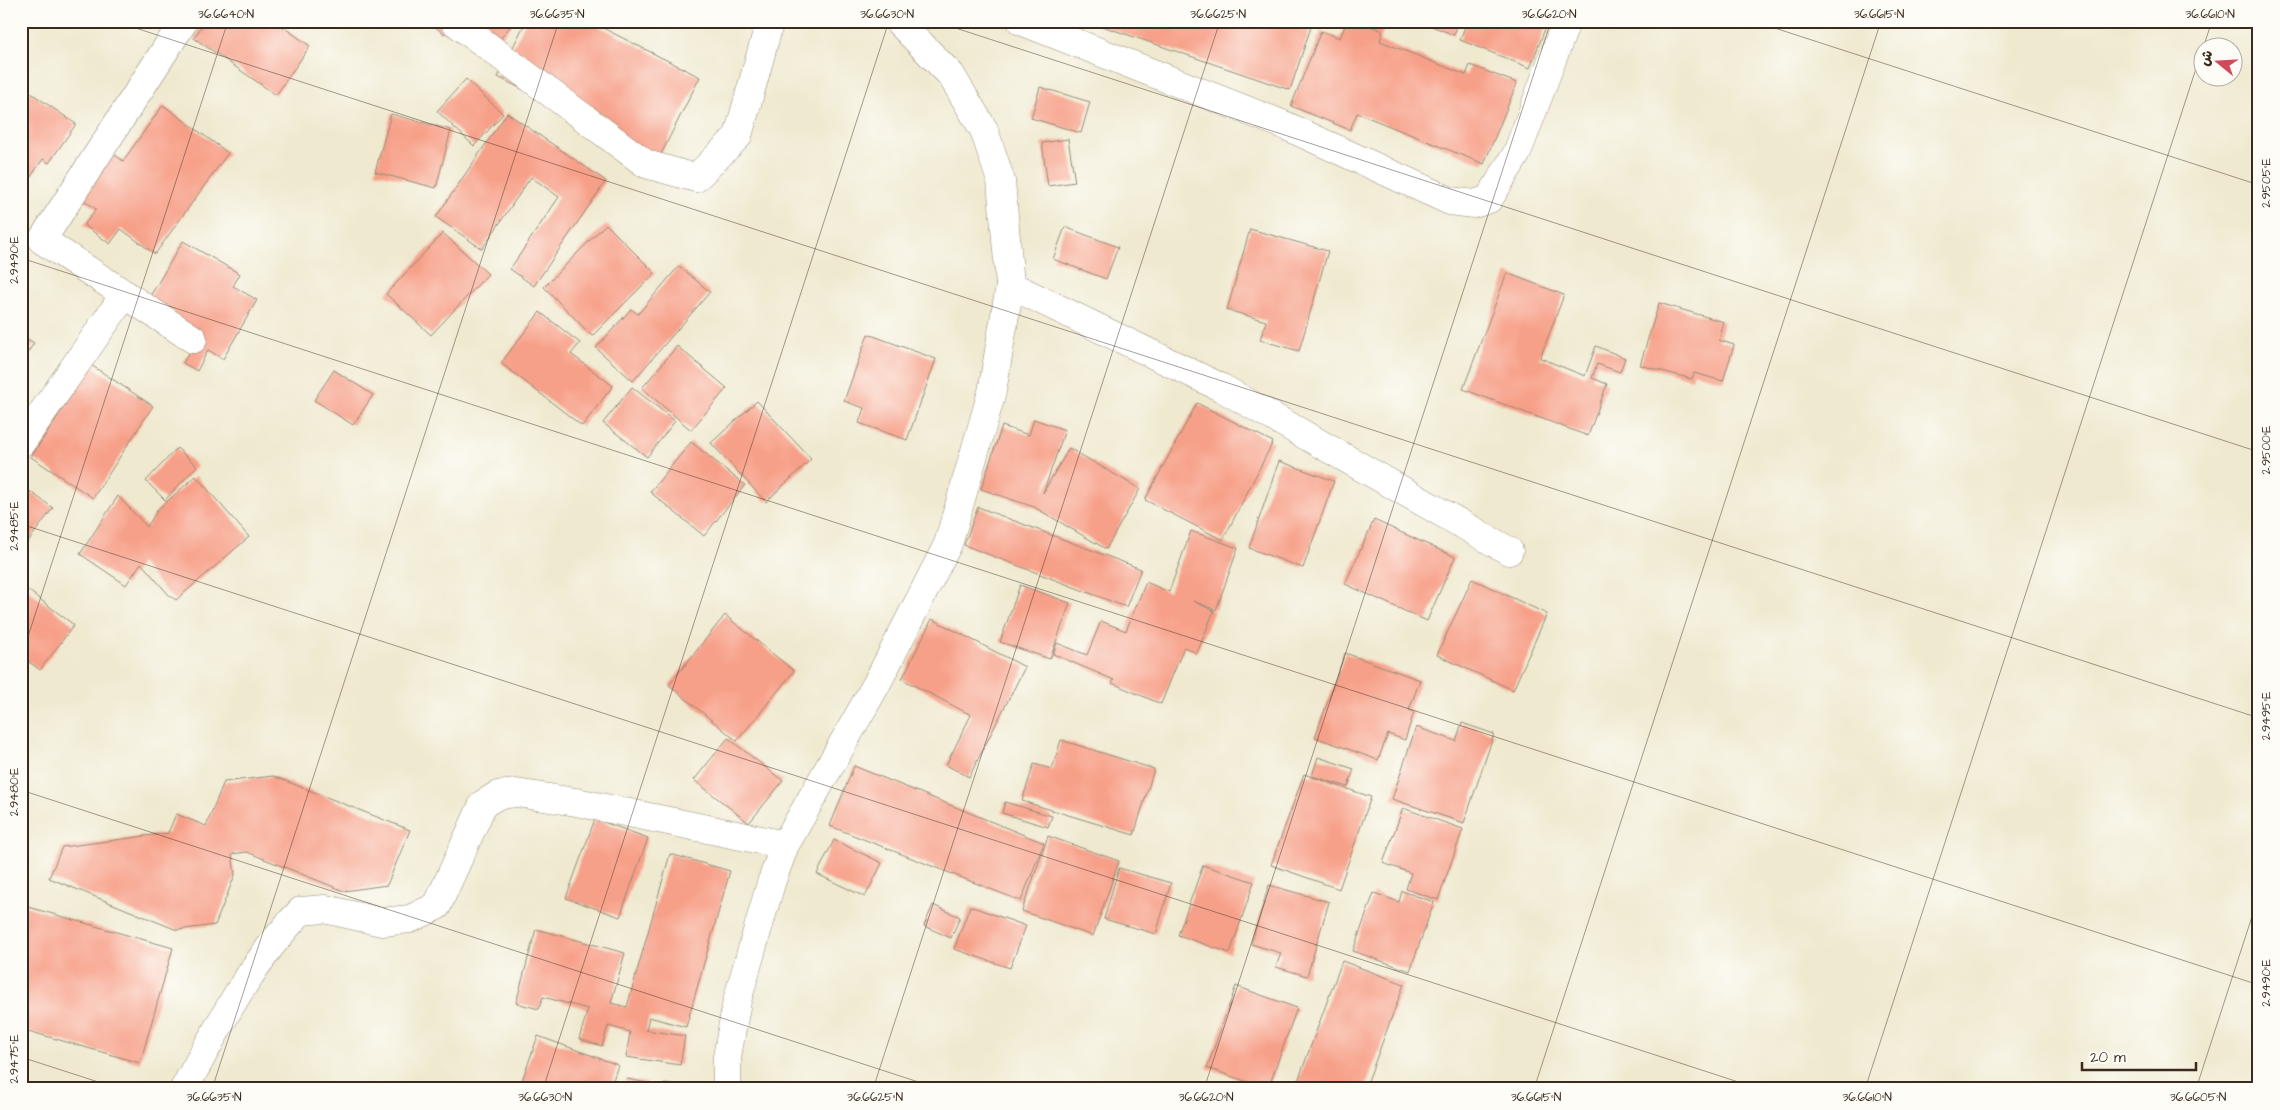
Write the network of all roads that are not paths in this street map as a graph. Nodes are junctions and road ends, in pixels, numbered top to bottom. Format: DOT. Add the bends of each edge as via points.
graph roads {
  1 [pos="184,21"];
  2 [pos="454,21"];
  3 [pos="770,21"];
  4 [pos="898,21"];
  5 [pos="1021,21"];
  6 [pos="1564,21"];
  7 [pos="1010,285"];
  8 [pos="125,294"];
  9 [pos="193,339"];
  10 [pos="21,443"];
  11 [pos="1510,551"];
  12 [pos="785,845"];
  13 [pos="184,1089"];
  14 [pos="727,1089"];
  1 -- 8 [label="street" via="42,240"];
  2 -- 3 [label="street" via="646,164 696,178 738,136"];
  4 -- 7 [label="street" via="951,75 984,130 1001,181"];
  5 -- 6 [label="street" via="1284,125 1450,202 1474,204 1489,198 1517,153"];
  7 -- 11 [label="street" via="1222,388"];
  7 -- 12 [label="street" via="992,392 948,544 876,684"];
  8 -- 9 [label="street"];
  8 -- 10 [label="street"];
  12 -- 13 [label="street" via="576,802 516,793 498,795 483,804 437,906 410,919 382,922 325,909 301,911 280,932 256,965"];
  12 -- 14 [label="street" via="737,1000 727,1057"];
}
